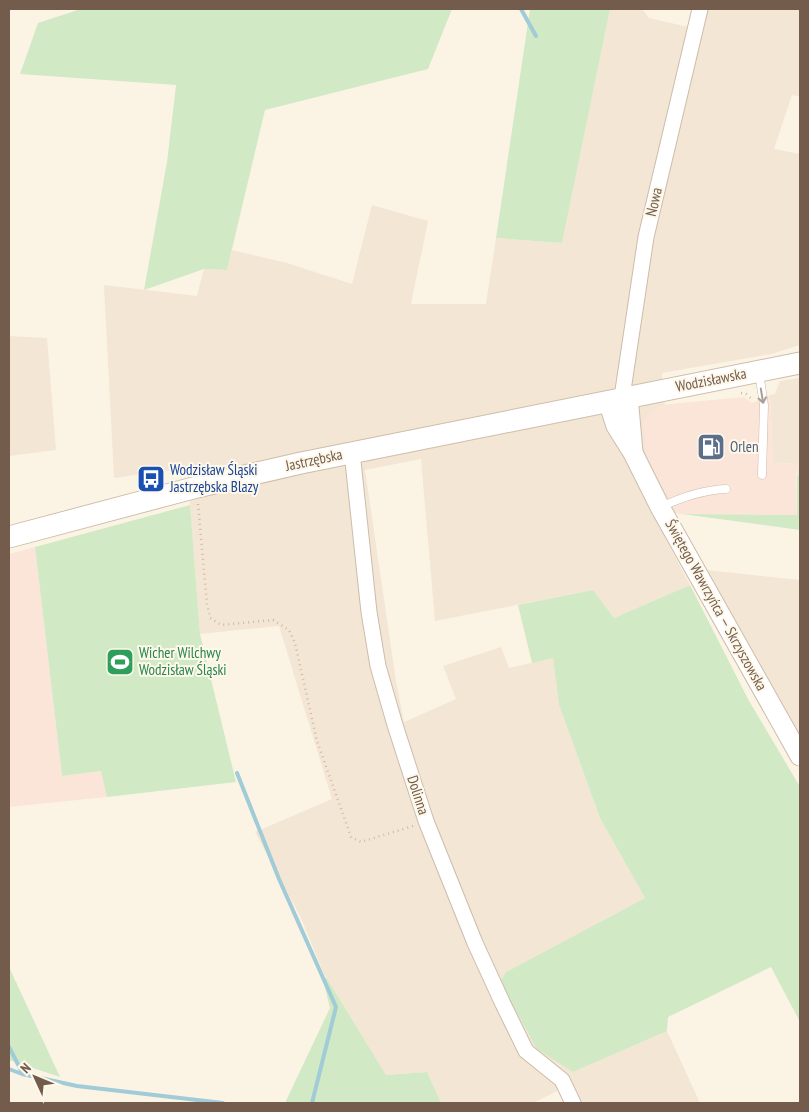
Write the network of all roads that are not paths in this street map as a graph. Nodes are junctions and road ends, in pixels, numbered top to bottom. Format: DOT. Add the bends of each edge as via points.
graph roads {
  1 [pos="700,9"];
  2 [pos="800,363"];
  3 [pos="759,371"];
  4 [pos="619,398"];
  5 [pos="352,452"];
  6 [pos="762,474"];
  7 [pos="726,490"];
  8 [pos="660,507"];
  9 [pos="9,537"];
  10 [pos="800,756"];
  11 [pos="573,1103"];
  1 -- 4 [label="street, Nowa" via="646,237"];
  2 -- 3 [label="main road, Wodzisławska"];
  3 -- 4 [label="main road, Wodzisławska"];
  3 -- 6 [label="lane, one-way" via="764,405"];
  4 -- 5 [label="main road, Jastrzębska"];
  4 -- 8 [label="street, Świętego Wawrzyńca — Skrzyszowska" via="633,454"];
  5 -- 9 [label="main road, Jastrzębska" via="197,487"];
  5 -- 11 [label="street, Dolinna" via="378,666 426,822 475,943 526,1051 562,1080"];
  7 -- 8 [label="lane" via="684,496"];
  8 -- 10 [label="street, Świętego Wawrzyńca — Skrzyszowska"];
}
